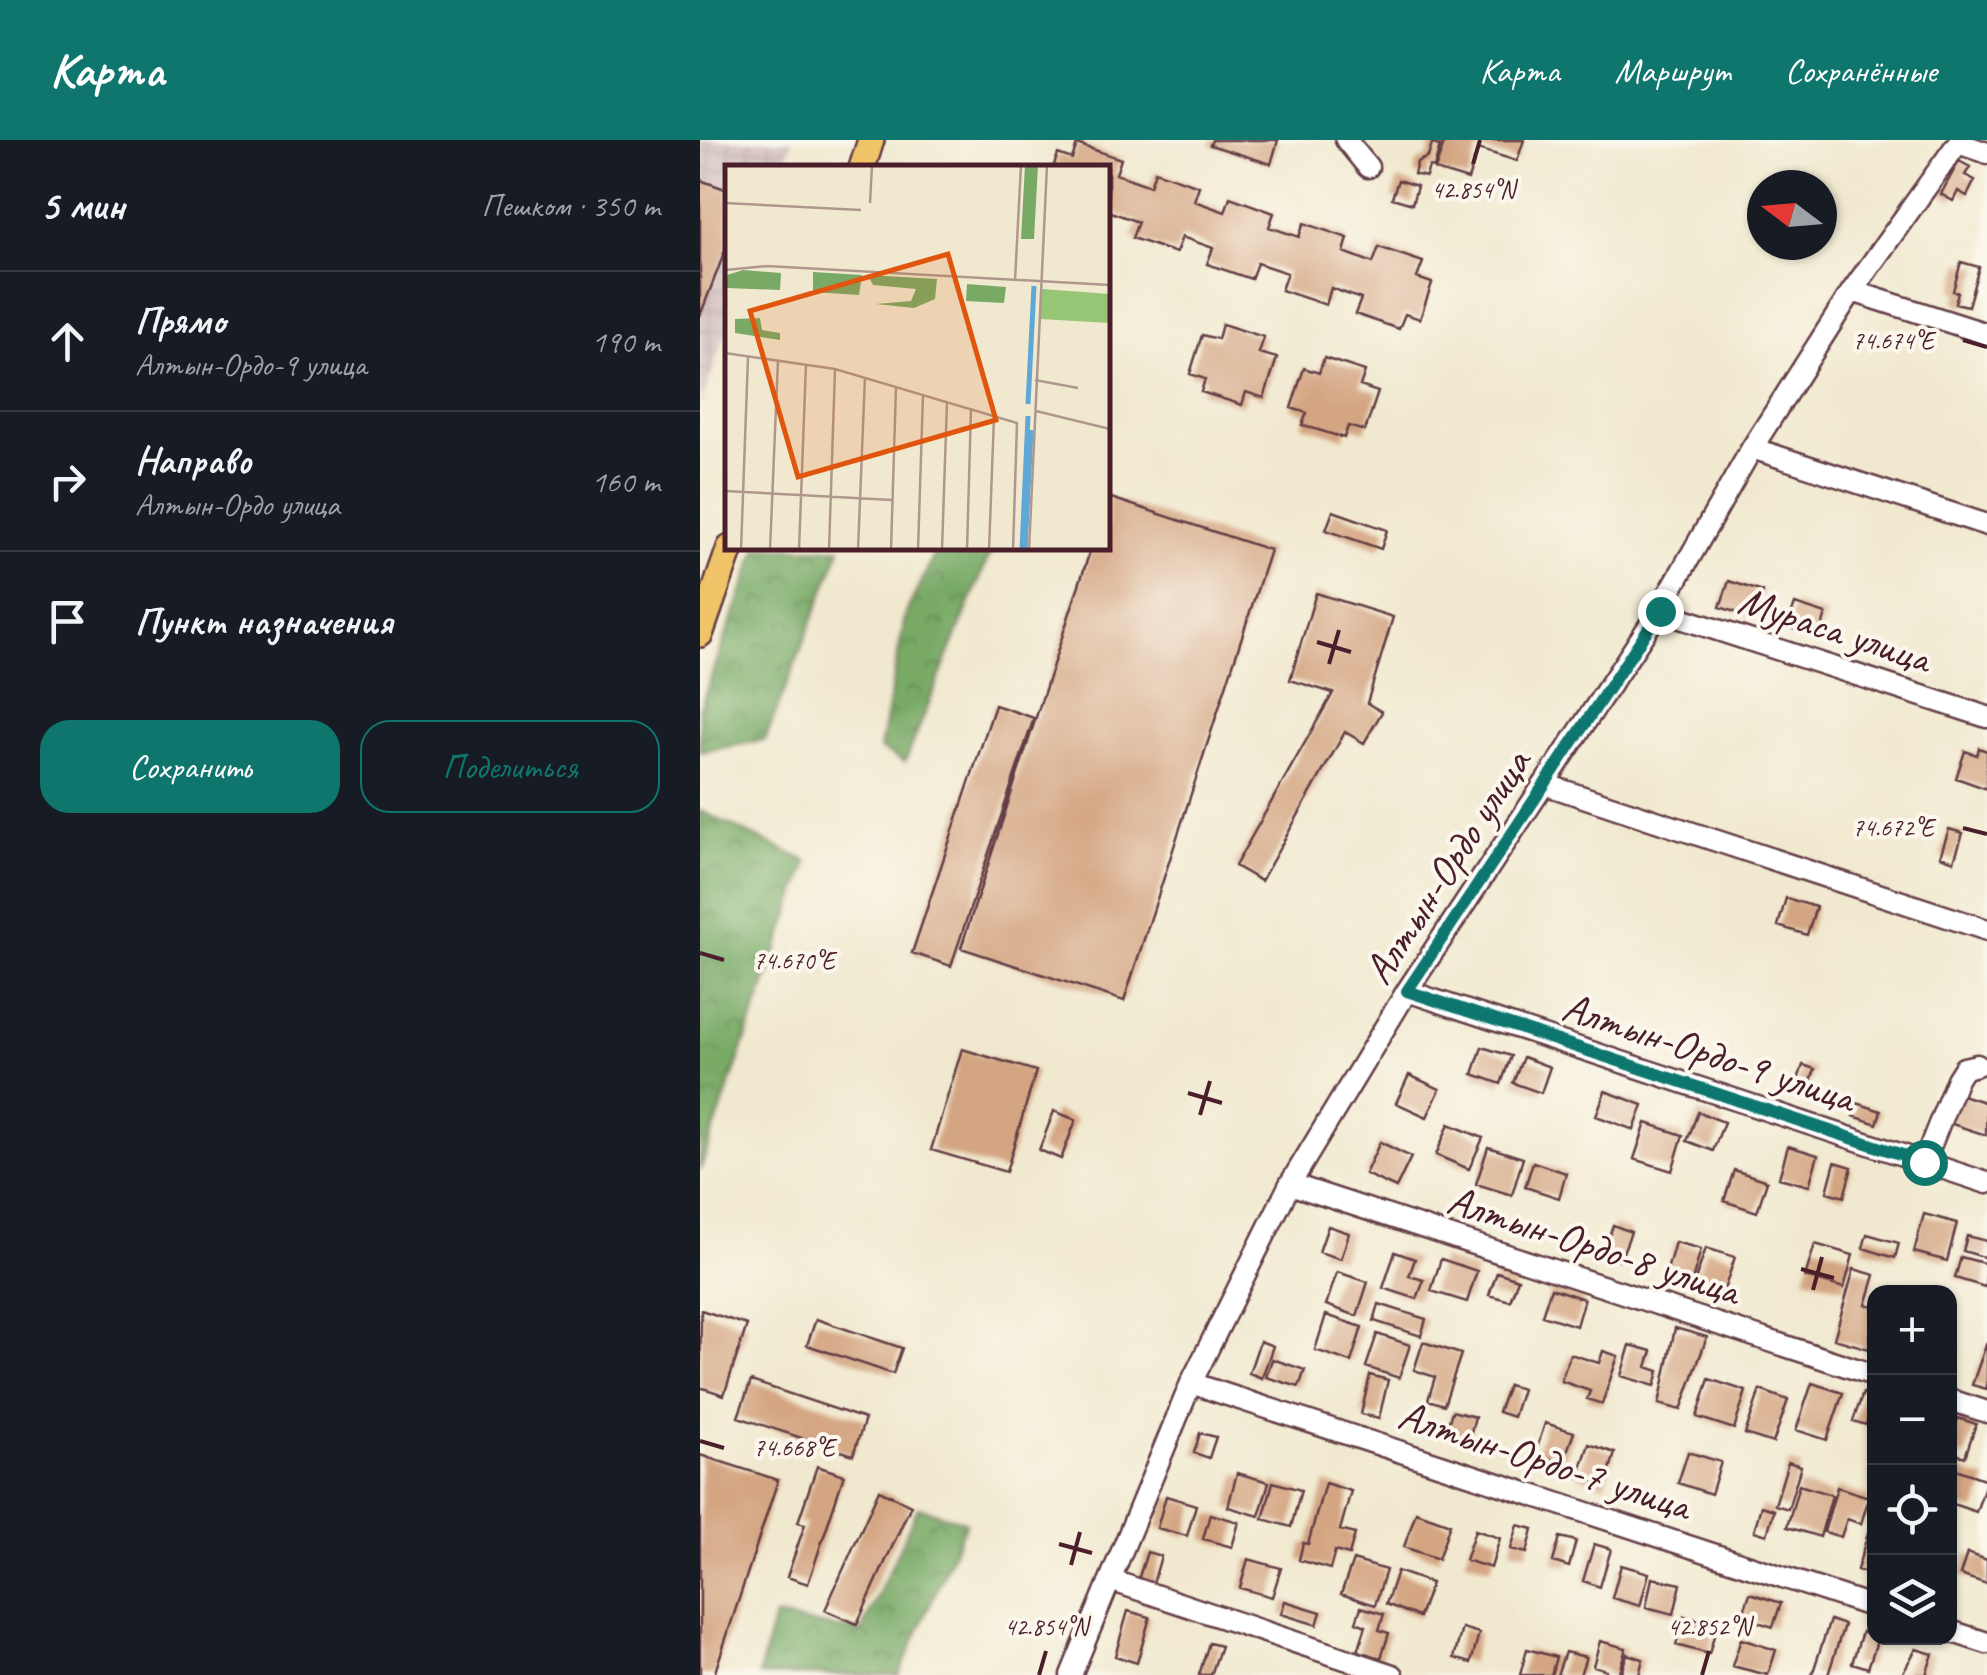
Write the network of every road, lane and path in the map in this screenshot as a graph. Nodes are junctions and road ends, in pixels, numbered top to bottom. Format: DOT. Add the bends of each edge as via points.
graph roads {
  1 [pos="1346,140"];
  2 [pos="1959,142"];
  3 [pos="1987,153"];
  4 [pos="1368,167"];
  5 [pos="1852,291"];
  6 [pos="1987,334"];
  7 [pos="1752,448"];
  8 [pos="1987,526"];
  9 [pos="729,550"];
  10 [pos="709,580"];
  11 [pos="1660,611"];
  12 [pos="700,634"];
  13 [pos="1987,717"];
  14 [pos="1544,784"];
  15 [pos="1987,930"];
  16 [pos="1407,991"];
  17 [pos="1977,1065"];
  18 [pos="1924,1162"];
  19 [pos="1987,1183"];
  20 [pos="1290,1184"];
  21 [pos="1867,1373"];
  22 [pos="1191,1383"];
  23 [pos="1957,1402"];
  24 [pos="1987,1412"];
  25 [pos="1110,1580"];
  26 [pos="1867,1604"];
  27 [pos="1957,1633"];
  28 [pos="1987,1643"];
  29 [pos="1071,1675"];
  30 [pos="1392,1675"];
  1 -- 4 [label="street"];
  2 -- 3 [label="street"];
  2 -- 5 [label="street, Алтын-Ордо улица"];
  5 -- 6 [label="street"];
  5 -- 7 [label="street, Алтын-Ордо улица"];
  7 -- 8 [label="street"];
  7 -- 11 [label="street, Алтын-Ордо улица"];
  9 -- 10 [label="main road"];
  10 -- 12 [label="main road"];
  11 -- 13 [label="street, Мураса улица"];
  11 -- 14 [label="street, Алтын-Ордо улица"];
  14 -- 15 [label="street"];
  14 -- 16 [label="street, Алтын-Ордо улица"];
  16 -- 18 [label="street, Алтын-Ордо-9 улица"];
  16 -- 20 [label="street, Алтын-Ордо улица"];
  17 -- 18 [label="street" via="1956,1079"];
  18 -- 19 [label="street, Алтын-Ордо-9 улица"];
  20 -- 21 [label="street, Алтын-Ордо-8 улица"];
  20 -- 22 [label="street, Алтын-Ордо улица"];
  22 -- 25 [label="street, Алтын-Ордо улица"];
  22 -- 26 [label="street, Алтын-Ордо-7 улица"];
  23 -- 24 [label="street"];
  25 -- 29 [label="street, Алтын-Ордо улица"];
  25 -- 30 [label="street"];
  27 -- 28 [label="street"];
}
